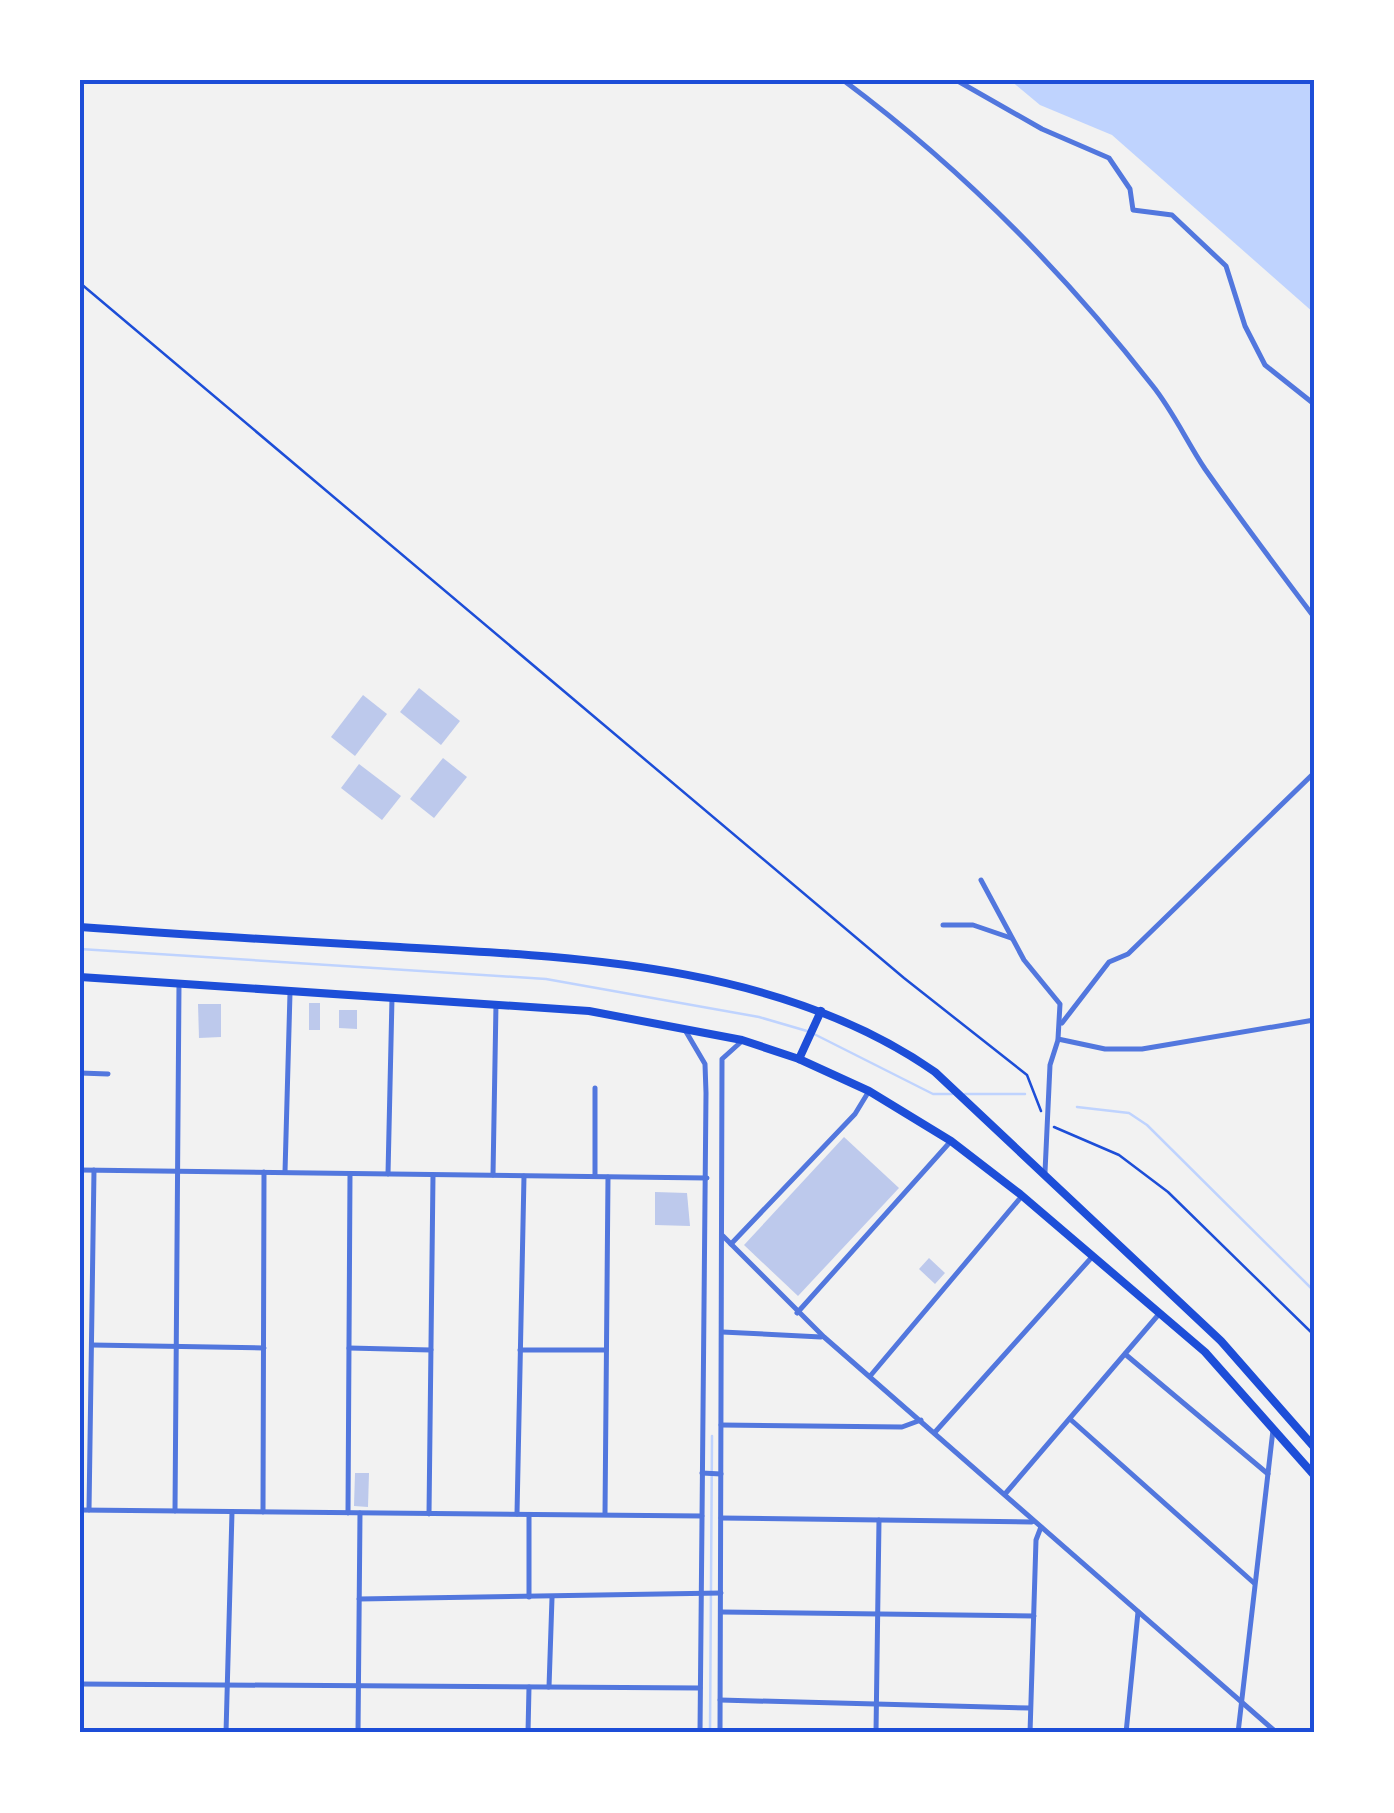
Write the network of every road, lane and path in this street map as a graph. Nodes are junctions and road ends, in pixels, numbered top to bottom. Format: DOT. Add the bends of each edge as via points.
graph roads {
  1 [pos="843,80"];
  2 [pos="956,80"];
  3 [pos="80,282"];
  4 [pos="1314,404"];
  5 [pos="1314,616"];
  6 [pos="1314,773"];
  7 [pos="981,880"];
  8 [pos="943,925"];
  9 [pos="80,927"];
  10 [pos="1014,940"];
  11 [pos="80,977"];
  12 [pos="180,983"];
  13 [pos="290,990"];
  14 [pos="392,996"];
  15 [pos="496,1002"];
  16 [pos="820,1015"];
  17 [pos="1314,1020"];
  18 [pos="1062,1023"];
  19 [pos="683,1028"];
  20 [pos="1058,1039"];
  21 [pos="742,1040"];
  22 [pos="800,1060"];
  23 [pos="80,1072"];
  24 [pos="108,1074"];
  25 [pos="595,1088"];
  26 [pos="870,1091"];
  27 [pos="706,1093"];
  28 [pos="721,1094"];
  29 [pos="1046,1124"];
  30 [pos="951,1141"];
  31 [pos="80,1170"];
  32 [pos="94,1170"];
  33 [pos="179,1171"];
  34 [pos="264,1172"];
  35 [pos="286,1172"];
  36 [pos="350,1174"];
  37 [pos="388,1174"];
  38 [pos="433,1175"];
  39 [pos="1045,1175"];
  40 [pos="493,1176"];
  41 [pos="524,1176"];
  42 [pos="594,1177"];
  43 [pos="608,1177"];
  44 [pos="706,1178"];
  45 [pos="1022,1196"];
  46 [pos="723,1236"];
  47 [pos="731,1244"];
  48 [pos="1092,1257"];
  49 [pos="797,1312"];
  50 [pos="1160,1312"];
  51 [pos="722,1332"];
  52 [pos="1314,1334"];
  53 [pos="824,1337"];
  54 [pos="92,1345"];
  55 [pos="176,1346"];
  56 [pos="264,1348"];
  57 [pos="349,1348"];
  58 [pos="431,1350"];
  59 [pos="520,1350"];
  60 [pos="606,1350"];
  61 [pos="1125,1354"];
  62 [pos="871,1375"];
  63 [pos="1070,1419"];
  64 [pos="922,1420"];
  65 [pos="721,1426"];
  66 [pos="1274,1430"];
  67 [pos="936,1432"];
  68 [pos="1314,1446"];
  69 [pos="704,1473"];
  70 [pos="719,1473"];
  71 [pos="1268,1474"];
  72 [pos="1314,1476"];
  73 [pos="1005,1494"];
  74 [pos="80,1510"];
  75 [pos="89,1510"];
  76 [pos="175,1511"];
  77 [pos="232,1512"];
  78 [pos="263,1512"];
  79 [pos="348,1513"];
  80 [pos="360,1513"];
  81 [pos="429,1514"];
  82 [pos="517,1514"];
  83 [pos="529,1514"];
  84 [pos="605,1515"];
  85 [pos="702,1516"];
  86 [pos="722,1518"];
  87 [pos="879,1520"];
  88 [pos="1038,1525"];
  89 [pos="1255,1584"];
  90 [pos="704,1592"];
  91 [pos="719,1593"];
  92 [pos="529,1598"];
  93 [pos="552,1598"];
  94 [pos="359,1600"];
  95 [pos="721,1612"];
  96 [pos="878,1612"];
  97 [pos="1138,1612"];
  98 [pos="1034,1616"];
  99 [pos="80,1684"];
  100 [pos="227,1685"];
  101 [pos="358,1686"];
  102 [pos="529,1687"];
  103 [pos="549,1687"];
  104 [pos="700,1688"];
  105 [pos="720,1700"];
  106 [pos="876,1701"];
  107 [pos="1241,1701"];
  108 [pos="1030,1708"];
  109 [pos="226,1733"];
  110 [pos="358,1733"];
  111 [pos="528,1733"];
  112 [pos="700,1733"];
  113 [pos="720,1733"];
  114 [pos="876,1733"];
  115 [pos="1030,1733"];
  116 [pos="1126,1733"];
  117 [pos="1238,1733"];
  118 [pos="1278,1733"];
  1 -- 5 [label="street" via="993,206 1074,291 1156,389 1203,466"];
  2 -- 4 [label="street" via="1110,158 1130,189 1133,210 1172,215 1193,232 1226,266 1265,365"];
  3 -- 29 [label="path" via="904,978 1028,1075"];
  6 -- 18 [label="street" via="1128,954 1110,962"];
  7 -- 10 [label="street"];
  8 -- 10 [label="street" via="972,925"];
  9 -- 16 [label="highway" via="573,959 716,983"];
  10 -- 18 [label="street" via="1060,1004"];
  11 -- 12 [label="highway"];
  12 -- 13 [label="highway"];
  12 -- 33 [label="street"];
  13 -- 14 [label="highway"];
  13 -- 35 [label="street"];
  14 -- 15 [label="highway"];
  14 -- 37 [label="street"];
  15 -- 19 [label="highway"];
  15 -- 40 [label="street"];
  16 -- 22 [label="highway"];
  16 -- 39 [label="highway" via="903,1050 934,1072"];
  17 -- 20 [label="street" via="1142,1049"];
  18 -- 20 [label="street"];
  19 -- 21 [label="highway"];
  19 -- 27 [label="street" via="705,1064"];
  20 -- 29 [label="street"];
  21 -- 22 [label="highway"];
  21 -- 28 [label="street" via="722,1058"];
  22 -- 26 [label="highway"];
  23 -- 24 [label="street"];
  25 -- 42 [label="street"];
  26 -- 30 [label="highway"];
  26 -- 47 [label="street"];
  27 -- 28 [label="street"];
  27 -- 44 [label="street"];
  28 -- 46 [label="street"];
  29 -- 39 [label="street"];
  29 -- 52 [label="path" via="1118,1155 1168,1192"];
  30 -- 45 [label="highway"];
  30 -- 49 [label="street"];
  31 -- 32 [label="street"];
  32 -- 33 [label="street"];
  32 -- 54 [label="street"];
  33 -- 34 [label="street"];
  33 -- 55 [label="street"];
  34 -- 35 [label="street"];
  34 -- 56 [label="street"];
  35 -- 36 [label="street"];
  36 -- 37 [label="street"];
  36 -- 57 [label="street"];
  37 -- 38 [label="street"];
  38 -- 40 [label="street"];
  38 -- 58 [label="street"];
  39 -- 68 [label="highway" via="1221,1341"];
  40 -- 41 [label="street"];
  41 -- 42 [label="street"];
  41 -- 59 [label="street"];
  42 -- 43 [label="street"];
  43 -- 44 [label="street"];
  43 -- 60 [label="street"];
  44 -- 69 [label="street"];
  45 -- 48 [label="highway"];
  45 -- 62 [label="street"];
  46 -- 47 [label="street"];
  46 -- 51 [label="street"];
  47 -- 49 [label="street"];
  48 -- 50 [label="highway"];
  48 -- 67 [label="street"];
  49 -- 53 [label="street"];
  50 -- 61 [label="street"];
  50 -- 66 [label="highway"];
  51 -- 53 [label="street"];
  51 -- 65 [label="street"];
  53 -- 62 [label="street"];
  54 -- 55 [label="street"];
  54 -- 75 [label="street"];
  55 -- 56 [label="street"];
  55 -- 76 [label="street"];
  56 -- 78 [label="street"];
  57 -- 58 [label="street"];
  57 -- 79 [label="street"];
  58 -- 81 [label="street"];
  59 -- 60 [label="street"];
  59 -- 82 [label="street"];
  60 -- 84 [label="street"];
  61 -- 63 [label="street"];
  61 -- 71 [label="street"];
  62 -- 64 [label="street"];
  63 -- 73 [label="street"];
  63 -- 89 [label="street"];
  64 -- 65 [label="street" via="902,1427"];
  64 -- 67 [label="street"];
  65 -- 70 [label="street"];
  66 -- 71 [label="street"];
  66 -- 72 [label="highway"];
  67 -- 73 [label="street"];
  69 -- 70 [label="street"];
  69 -- 85 [label="street"];
  70 -- 86 [label="street"];
  71 -- 89 [label="street"];
  73 -- 88 [label="street"];
  74 -- 75 [label="street"];
  75 -- 76 [label="street"];
  76 -- 77 [label="street"];
  77 -- 78 [label="street"];
  77 -- 100 [label="street"];
  78 -- 79 [label="street"];
  79 -- 80 [label="street"];
  80 -- 81 [label="street"];
  80 -- 94 [label="street"];
  81 -- 82 [label="street"];
  82 -- 83 [label="street"];
  83 -- 84 [label="street"];
  83 -- 92 [label="street"];
  84 -- 85 [label="street"];
  85 -- 90 [label="street"];
  86 -- 87 [label="street"];
  86 -- 91 [label="street"];
  87 -- 88 [label="street"];
  87 -- 96 [label="street"];
  88 -- 97 [label="street"];
  88 -- 98 [label="street"];
  89 -- 107 [label="street"];
  90 -- 91 [label="street"];
  90 -- 93 [label="street"];
  90 -- 104 [label="street"];
  91 -- 95 [label="street"];
  92 -- 93 [label="street"];
  92 -- 94 [label="street"];
  93 -- 103 [label="street"];
  94 -- 101 [label="street"];
  95 -- 96 [label="street"];
  95 -- 105 [label="street"];
  96 -- 98 [label="street"];
  96 -- 106 [label="street"];
  97 -- 107 [label="street"];
  97 -- 116 [label="street"];
  98 -- 108 [label="street"];
  99 -- 100 [label="street"];
  100 -- 101 [label="street"];
  100 -- 109 [label="street"];
  101 -- 102 [label="street"];
  101 -- 110 [label="street"];
  102 -- 103 [label="street"];
  102 -- 111 [label="street"];
  103 -- 104 [label="street"];
  104 -- 112 [label="street"];
  105 -- 106 [label="street"];
  105 -- 113 [label="street"];
  106 -- 108 [label="street"];
  106 -- 114 [label="street"];
  107 -- 117 [label="street"];
  107 -- 118 [label="street"];
  108 -- 115 [label="street"];
}
